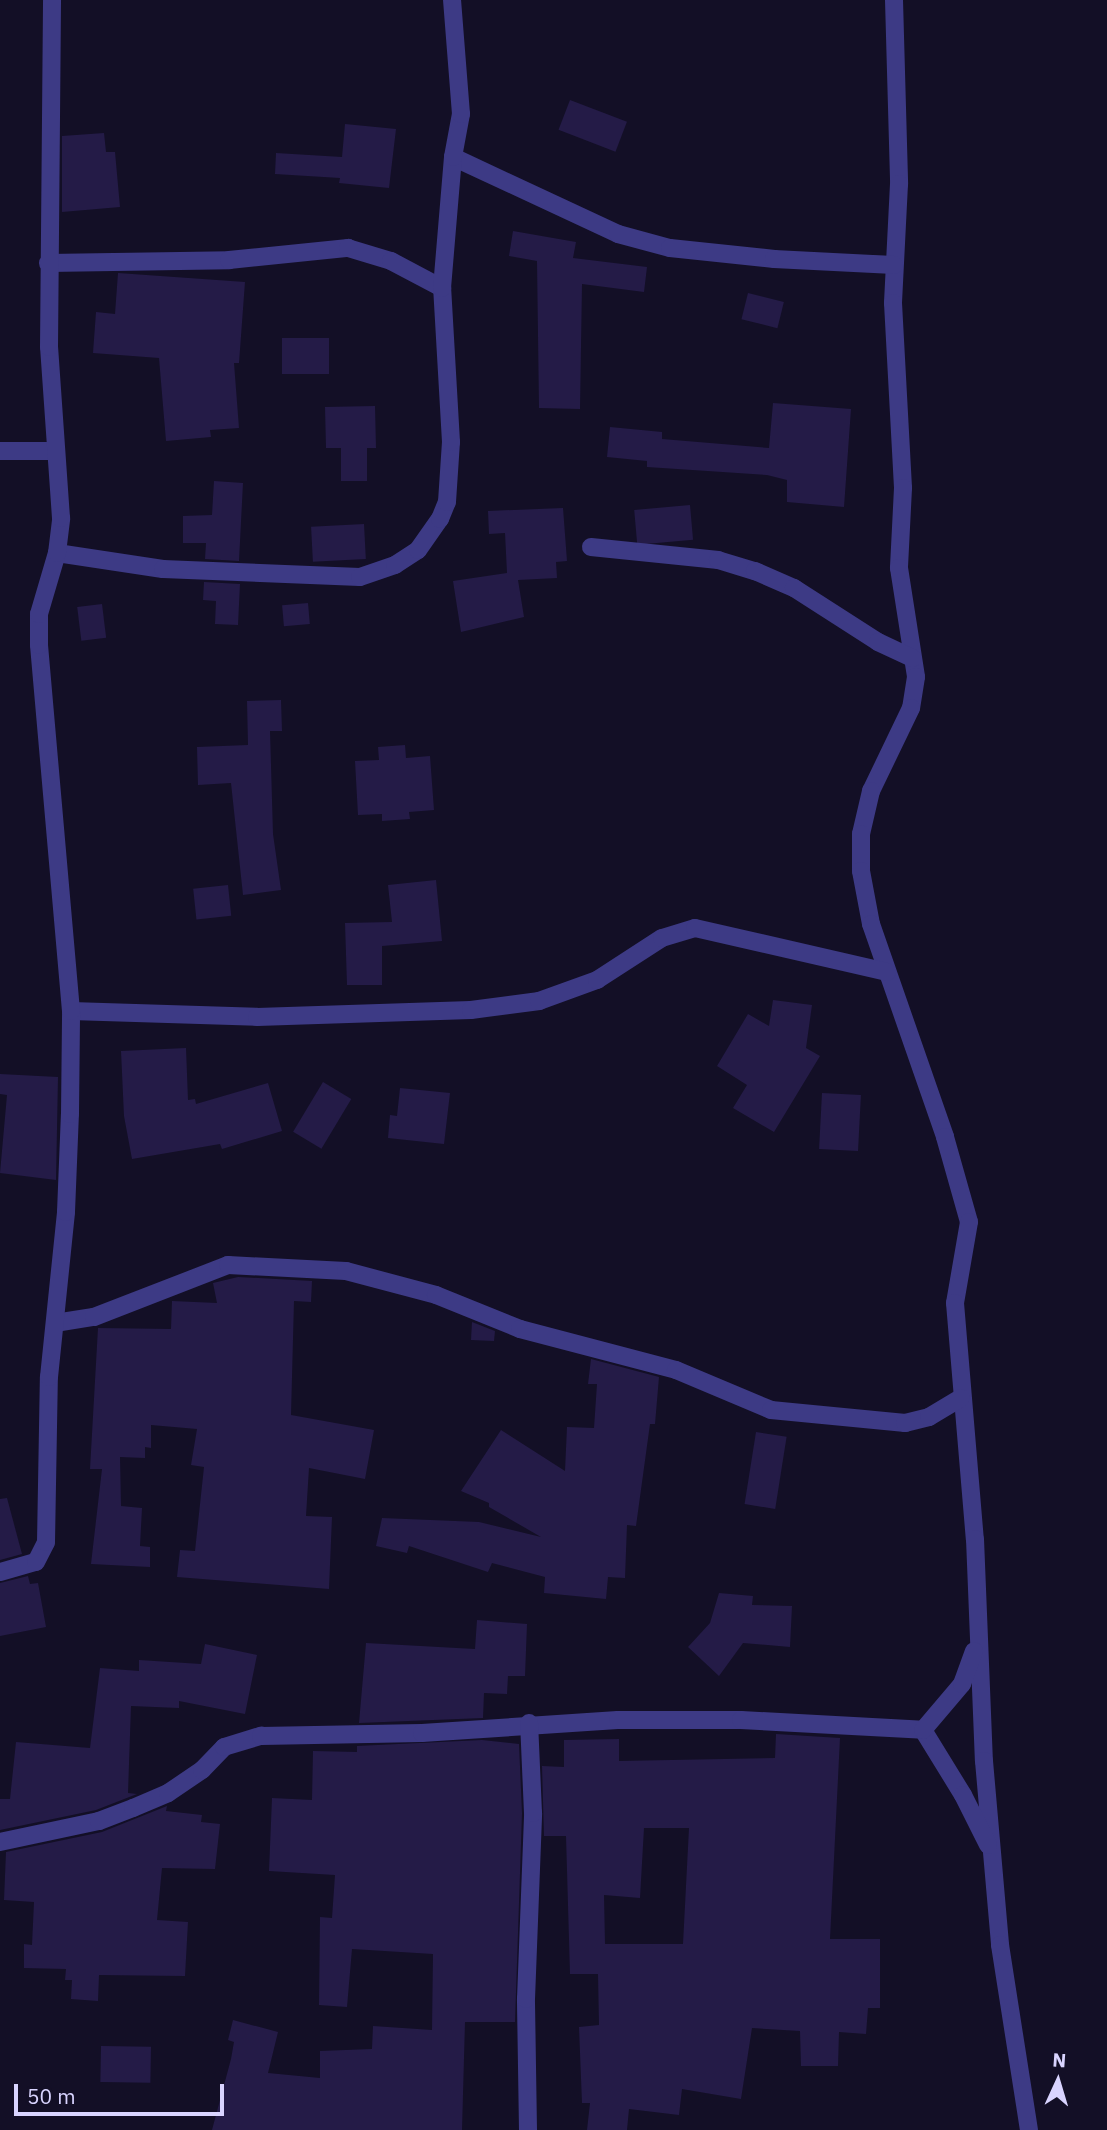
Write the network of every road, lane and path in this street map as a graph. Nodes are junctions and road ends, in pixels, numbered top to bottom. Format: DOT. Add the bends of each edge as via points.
graph roads {
  1 [pos="52,0"];
  2 [pos="452,0"];
  3 [pos="894,0"];
  4 [pos="453,157"];
  5 [pos="48,263"];
  6 [pos="894,265"];
  7 [pos="442,288"];
  8 [pos="0,451"];
  9 [pos="56,451"];
  10 [pos="591,547"];
  11 [pos="57,553"];
  12 [pos="912,658"];
  13 [pos="887,972"];
  14 [pos="71,1011"];
  15 [pos="55,1324"];
  16 [pos="961,1398"];
  17 [pos="0,1572"];
  18 [pos="976,1645"];
  19 [pos="529,1723"];
  20 [pos="923,1730"];
  21 [pos="0,1842"];
  22 [pos="994,1859"];
  23 [pos="528,2130"];
  24 [pos="1029,2130"];
  1 -- 5 [label="street"];
  2 -- 4 [label="street" via="461,114"];
  3 -- 6 [label="street" via="899,184"];
  4 -- 6 [label="street" via="618,234 670,248 774,260"];
  4 -- 7 [label="street"];
  5 -- 7 [label="street" via="229,260 348,248 391,261"];
  5 -- 9 [label="street"];
  6 -- 12 [label="street" via="902,488 899,568"];
  7 -- 11 [label="street" via="451,407 447,502 418,550 407,558 360,577 333,579 163,569"];
  8 -- 9 [label="street"];
  9 -- 11 [label="street" via="61,518"];
  10 -- 12 [label="street" via="718,560 755,571 794,588 878,642"];
  11 -- 14 [label="street" via="43,589 39,645"];
  12 -- 13 [label="street" via="916,677 911,708 871,791 861,834 861,871 871,924"];
  13 -- 14 [label="street" via="695,928 662,938 597,980 539,1001 485,1008 257,1017"];
  13 -- 16 [label="street" via="966,1206 969,1240 955,1303"];
  14 -- 15 [label="street" via="66,1212"];
  15 -- 16 [label="street" via="94,1317 229,1265 346,1271 436,1295 520,1329 676,1370 771,1410 905,1423 929,1417"];
  15 -- 17 [label="street" via="49,1377 47,1542 36,1562"];
  16 -- 18 [label="street" via="975,1539"];
  18 -- 20 [label="street" via="962,1684"];
  18 -- 22 [label="street"];
  19 -- 20 [label="street" via="741,1720"];
  19 -- 21 [label="street" via="435,1733 241,1739 223,1747 202,1770 168,1793 99,1821"];
  19 -- 23 [label="street" via="533,1813 526,1999"];
  20 -- 22 [label="street" via="963,1794"];
  22 -- 24 [label="street" via="1000,1945"];
}
